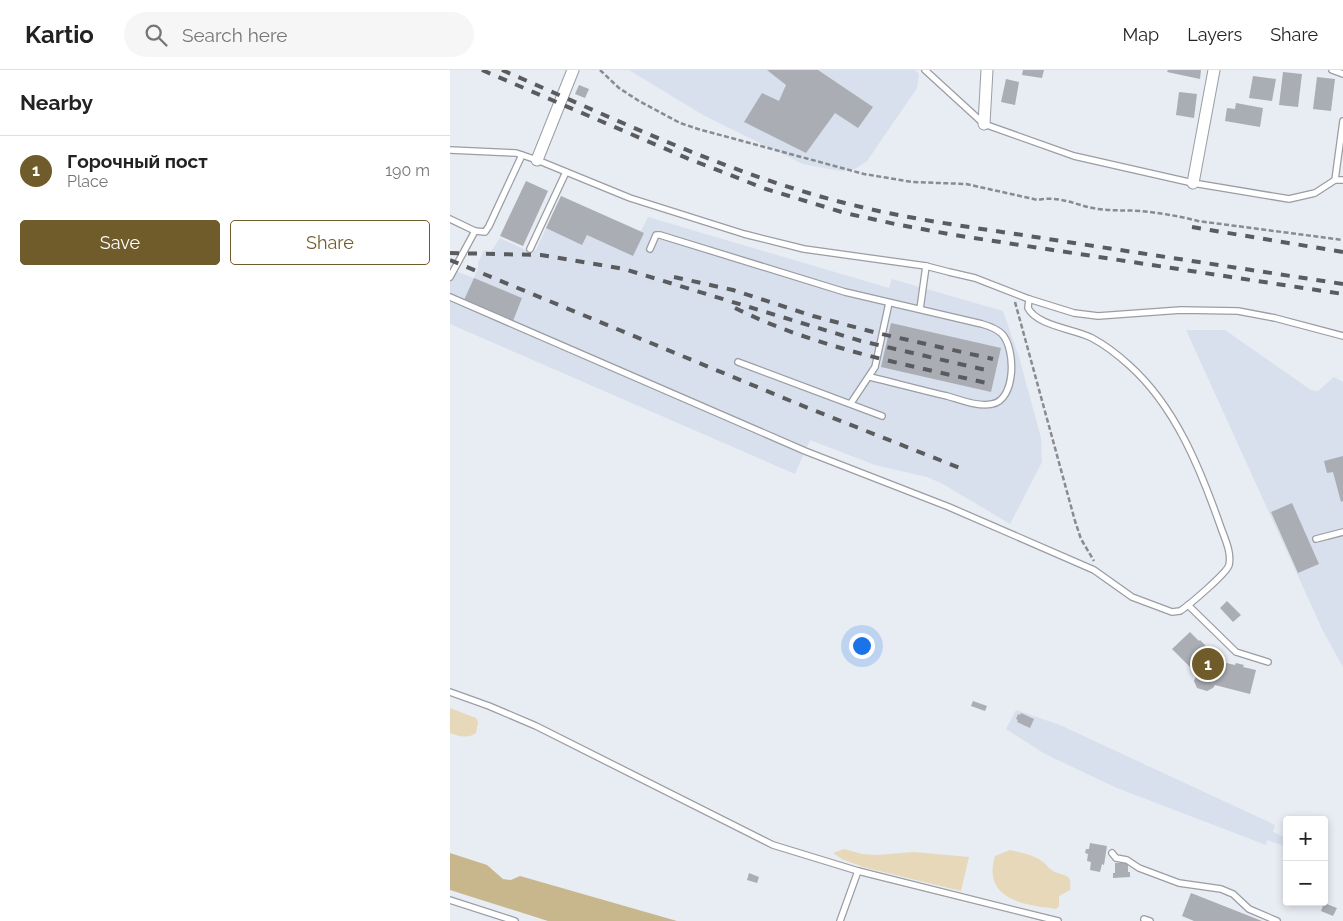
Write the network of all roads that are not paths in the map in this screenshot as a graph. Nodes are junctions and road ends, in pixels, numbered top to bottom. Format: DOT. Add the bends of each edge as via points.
graph roads {
  1 [pos="573,70"];
  2 [pos="925,70"];
  3 [pos="987,70"];
  4 [pos="1214,70"];
  5 [pos="1332,70"];
  6 [pos="1343,74"];
  7 [pos="1343,121"];
  8 [pos="984,124"];
  9 [pos="450,150"];
  10 [pos="522,155"];
  11 [pos="537,160"];
  12 [pos="566,172"];
  13 [pos="1335,180"];
  14 [pos="1343,180"];
  15 [pos="1194,183"];
  16 [pos="450,219"];
  17 [pos="475,231"];
  18 [pos="530,249"];
  19 [pos="650,249"];
  20 [pos="926,266"];
  21 [pos="450,277"];
  22 [pos="450,297"];
  23 [pos="1029,299"];
  24 [pos="889,303"];
  25 [pos="920,309"];
  26 [pos="1343,336"];
  27 [pos="738,362"];
  28 [pos="870,376"];
  29 [pos="851,403"];
  30 [pos="882,416"];
  31 [pos="1343,532"];
  32 [pos="1316,538"];
  33 [pos="1188,605"];
  34 [pos="1268,662"];
  35 [pos="450,692"];
  36 [pos="1112,852"];
  37 [pos="858,871"];
  38 [pos="450,900"];
  39 [pos="515,921"];
  40 [pos="840,921"];
  41 [pos="1058,921"];
  42 [pos="1277,921"];
  1 -- 11 [label="street"];
  2 -- 8 [label="lane"];
  3 -- 8 [label="street"];
  4 -- 15 [label="street"];
  5 -- 6 [label="lane"];
  7 -- 13 [label="lane"];
  8 -- 15 [label="lane" via="1074,156"];
  9 -- 10 [label="lane"];
  10 -- 11 [label="lane"];
  10 -- 17 [label="lane" via="490,226 485,232"];
  11 -- 12 [label="lane"];
  12 -- 18 [label="lane"];
  12 -- 20 [label="lane" via="662,209 768,240 804,249"];
  13 -- 14 [label="lane"];
  13 -- 15 [label="lane" via="1315,193 1289,199"];
  16 -- 17 [label="lane"];
  17 -- 21 [label="lane"];
  19 -- 24 [label="lane" via="656,235 660,235"];
  20 -- 23 [label="lane" via="975,278"];
  20 -- 25 [label="lane"];
  22 -- 33 [label="lane" via="805,451 949,507 1094,570 1132,597 1172,612"];
  23 -- 26 [label="lane" via="1074,313 1098,316 1181,310 1249,312"];
  23 -- 33 [label="lane" via="1028,308 1035,316 1092,338 1129,365 1156,394 1185,441 1212,502 1230,557 1227,570"];
  24 -- 25 [label="lane"];
  24 -- 28 [label="lane"];
  25 -- 28 [label="lane" via="990,326 1003,335 1012,367 1004,396 993,404 973,403"];
  27 -- 29 [label="lane"];
  28 -- 29 [label="lane"];
  29 -- 30 [label="lane"];
  31 -- 32 [label="lane"];
  33 -- 34 [label="lane" via="1236,652"];
  35 -- 37 [label="lane" via="536,726 773,845"];
  36 -- 42 [label="lane" via="1116,858 1179,883 1221,889 1250,909"];
  37 -- 40 [label="lane"];
  37 -- 41 [label="lane"];
  38 -- 39 [label="lane"];
}
